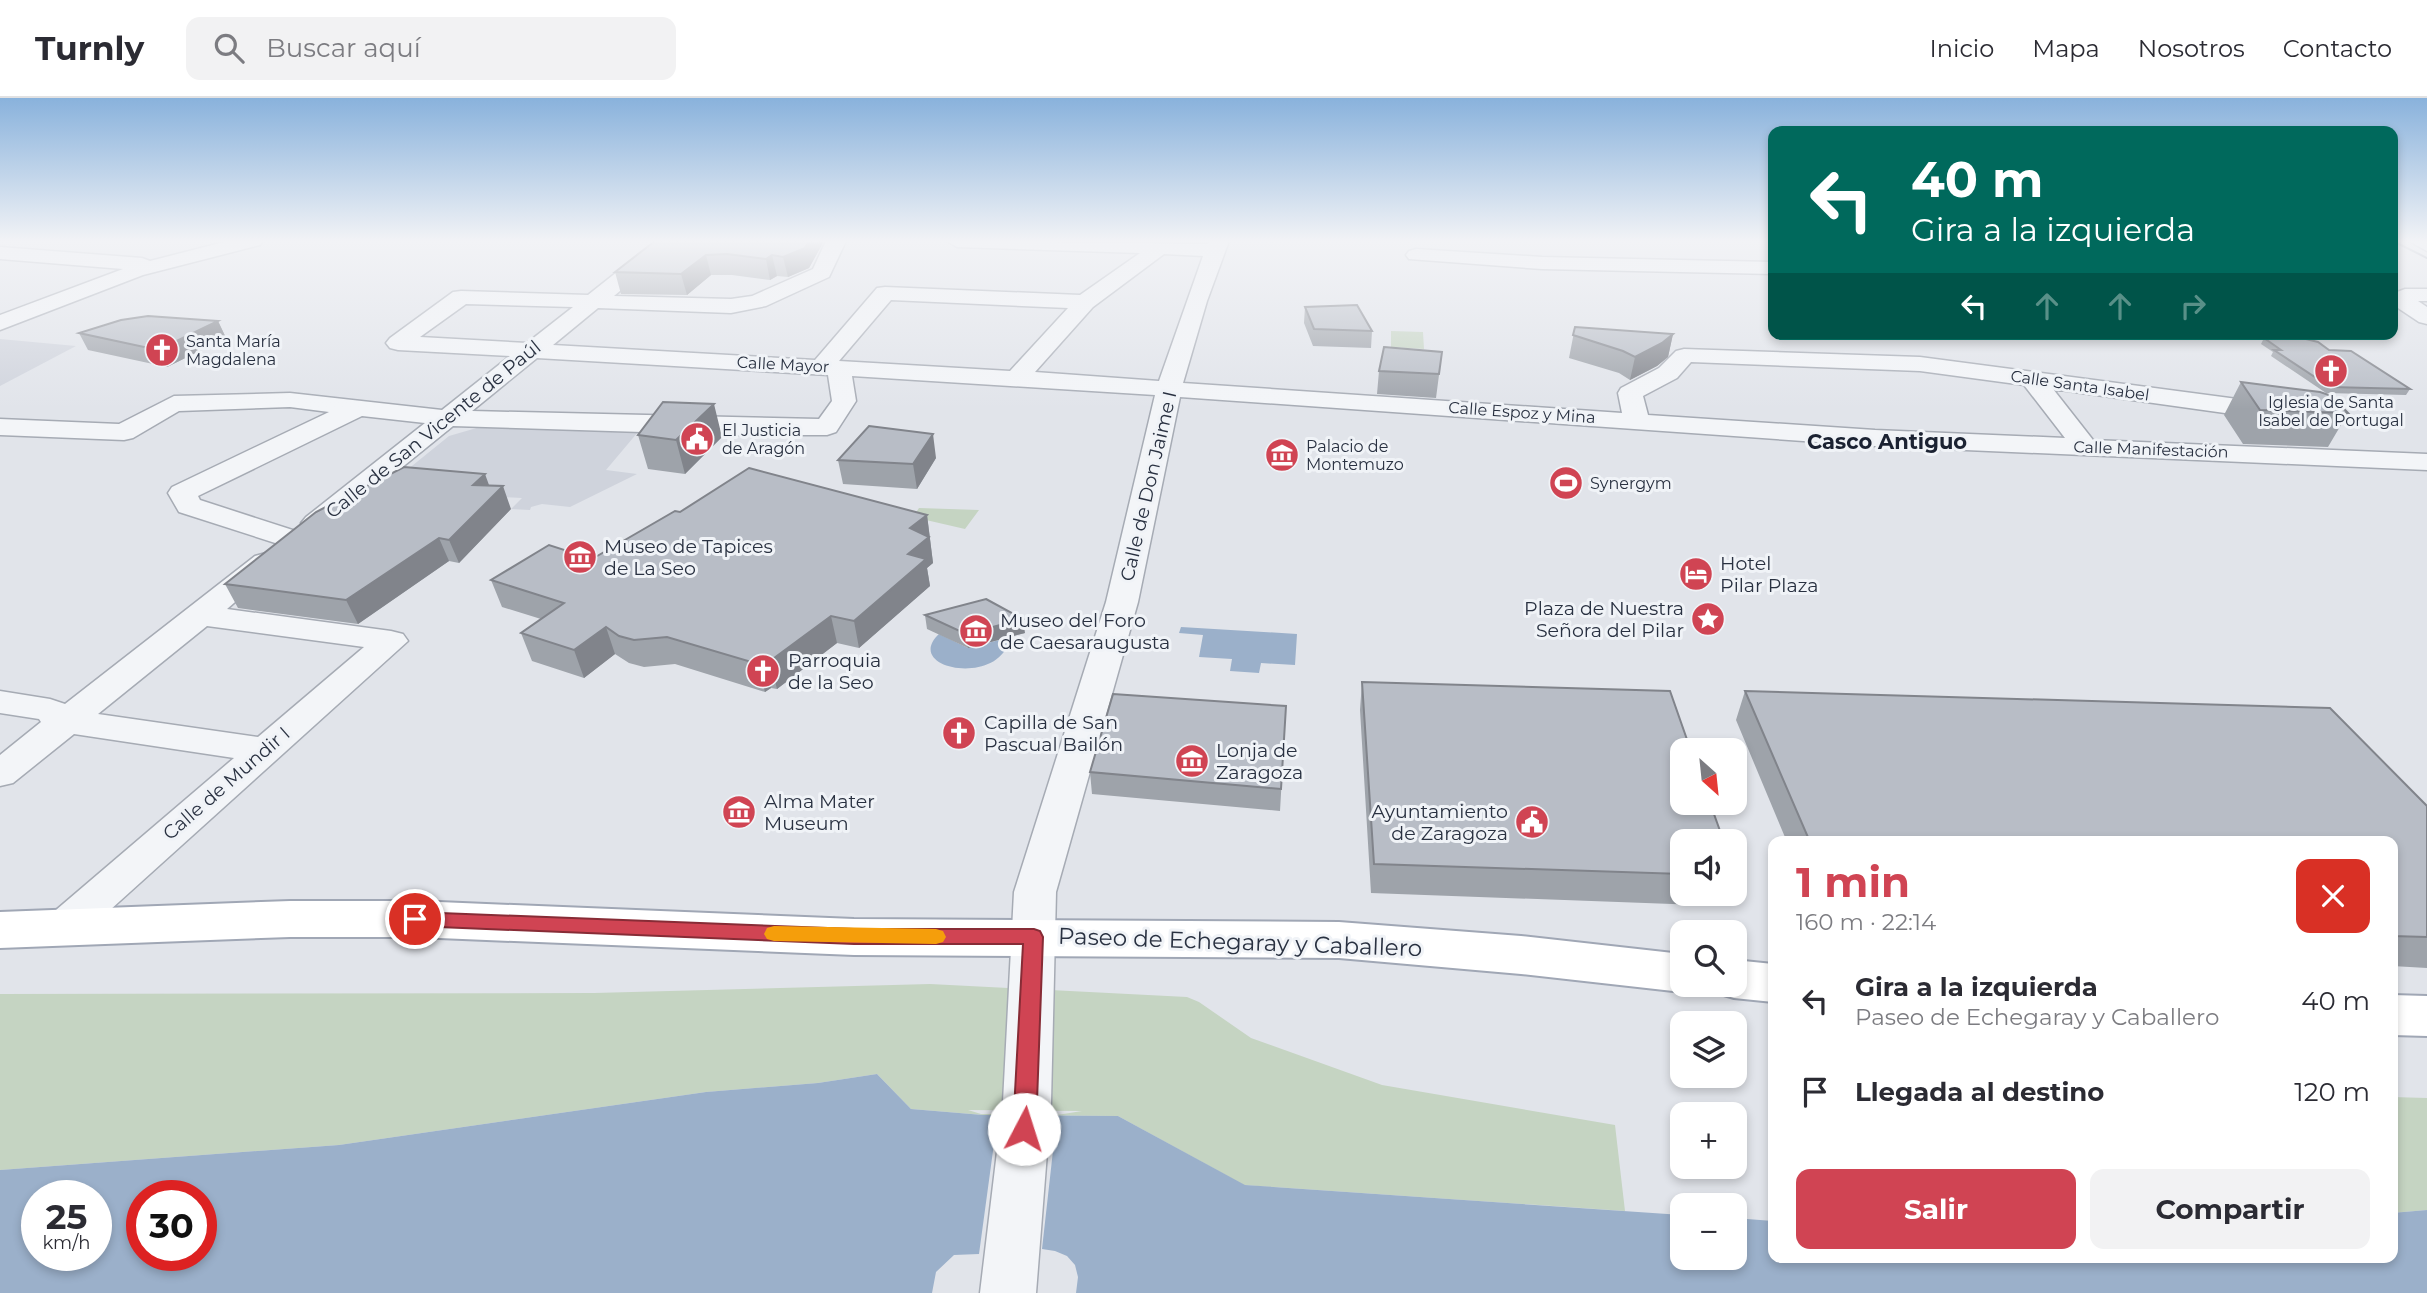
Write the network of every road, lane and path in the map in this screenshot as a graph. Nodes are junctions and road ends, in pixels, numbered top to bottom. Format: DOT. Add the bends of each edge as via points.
graph roads {
  1 [pos="68,297"];
  2 [pos="600,297"];
  3 [pos="770,297"];
  4 [pos="882,297"];
  5 [pos="966,297"];
  6 [pos="1091,297"];
  7 [pos="1198,297"];
  8 [pos="2403,297"];
  9 [pos="593,302"];
  10 [pos="1084,302"];
  11 [pos="0,312"];
  12 [pos="24,314"];
  13 [pos="2427,317"];
  14 [pos="0,323"];
  15 [pos="533,349"];
  16 [pos="830,367"];
  17 [pos="2031,378"];
  18 [pos="1016,379"];
  19 [pos="1169,389"];
  20 [pos="358,408"];
  21 [pos="2296,415"];
  22 [pos="448,418"];
  23 [pos="1637,421"];
  24 [pos="0,427"];
  25 [pos="2332,431"];
  26 [pos="1875,438"];
  27 [pos="2085,447"];
  28 [pos="2354,457"];
  29 [pos="2427,462"];
  30 [pos="294,540"];
  31 [pos="200,615"];
  32 [pos="0,702"];
  33 [pos="66,721"];
  34 [pos="264,750"];
  35 [pos="0,774"];
  36 [pos="64,927"];
  37 [pos="0,930"];
  38 [pos="1032,960"];
  39 [pos="1670,972"];
  40 [pos="1747,980"];
  41 [pos="1768,982"];
  42 [pos="2398,1016"];
  43 [pos="2427,1016"];
  44 [pos="1008,1293"];
  1 -- 12 [label="street"];
  2 -- 9 [label="street, Calle de San Vicente de Paúl"];
  3 -- 9 [label="street" via="742,305"];
  4 -- 16 [label="street"];
  5 -- 10 [label="street"];
  6 -- 10 [label="street"];
  7 -- 19 [label="street, Calle de Don Jaime I"];
  8 -- 13 [label="street" via="2399,299"];
  9 -- 15 [label="street, Calle de San Vicente de Paúl"];
  9 -- 15 [label="street, Calle Mayor" via="461,297 398,343"];
  10 -- 18 [label="street"];
  11 -- 12 [label="street"];
  12 -- 14 [label="street"];
  15 -- 16 [label="street, Calle Mayor"];
  15 -- 22 [label="street, Calle de San Vicente de Paúl"];
  16 -- 18 [label="street, Calle Mayor"];
  16 -- 22 [label="street" via="844,401 827,426"];
  17 -- 21 [label="street, Calle Santa Isabel"];
  17 -- 23 [label="street, Calle Santa Isabel" via="1920,364 1693,355 1630,393"];
  17 -- 27 [label="street"];
  18 -- 19 [label="street, Calle Mayor"];
  19 -- 23 [label="street, Calle Espoz y Mina"];
  19 -- 38 [label="street, Calle de Don Jaime I" via="1122,602 1035,892"];
  20 -- 22 [label="street"];
  20 -- 24 [label="street" via="290,400 174,404 124,432"];
  20 -- 30 [label="street" via="182,494 189,506"];
  22 -- 30 [label="street, Calle de San Vicente de Paúl"];
  23 -- 26 [label="street, Calle Espoz y Mina"];
  25 -- 28 [label="street"];
  26 -- 27 [label="street, Calle Manifestación"];
  27 -- 28 [label="street, Calle Manifestación"];
  28 -- 29 [label="street, Calle Manifestación"];
  30 -- 31 [label="street, Calle de San Vicente de Paúl"];
  31 -- 33 [label="street, Calle de San Vicente de Paúl"];
  31 -- 34 [label="street, Calle de Mundir I" via="391,641"];
  32 -- 33 [label="street" via="50,710"];
  33 -- 34 [label="street"];
  33 -- 35 [label="street, Calle de San Vicente de Paúl"];
  34 -- 36 [label="street, Calle de Mundir I"];
  36 -- 37 [label="main road, Paseo de Echegaray y Caballero"];
  36 -- 38 [label="main road, Paseo de Echegaray y Caballero" via="415,919 854,937"];
  38 -- 39 [label="main road, Paseo de Echegaray y Caballero" via="1339,940"];
  38 -- 44 [label="street, Calle de Don Jaime I" via="1027,1102"];
  40 -- 41 [label="main road"];
  42 -- 43 [label="main road"];
}
